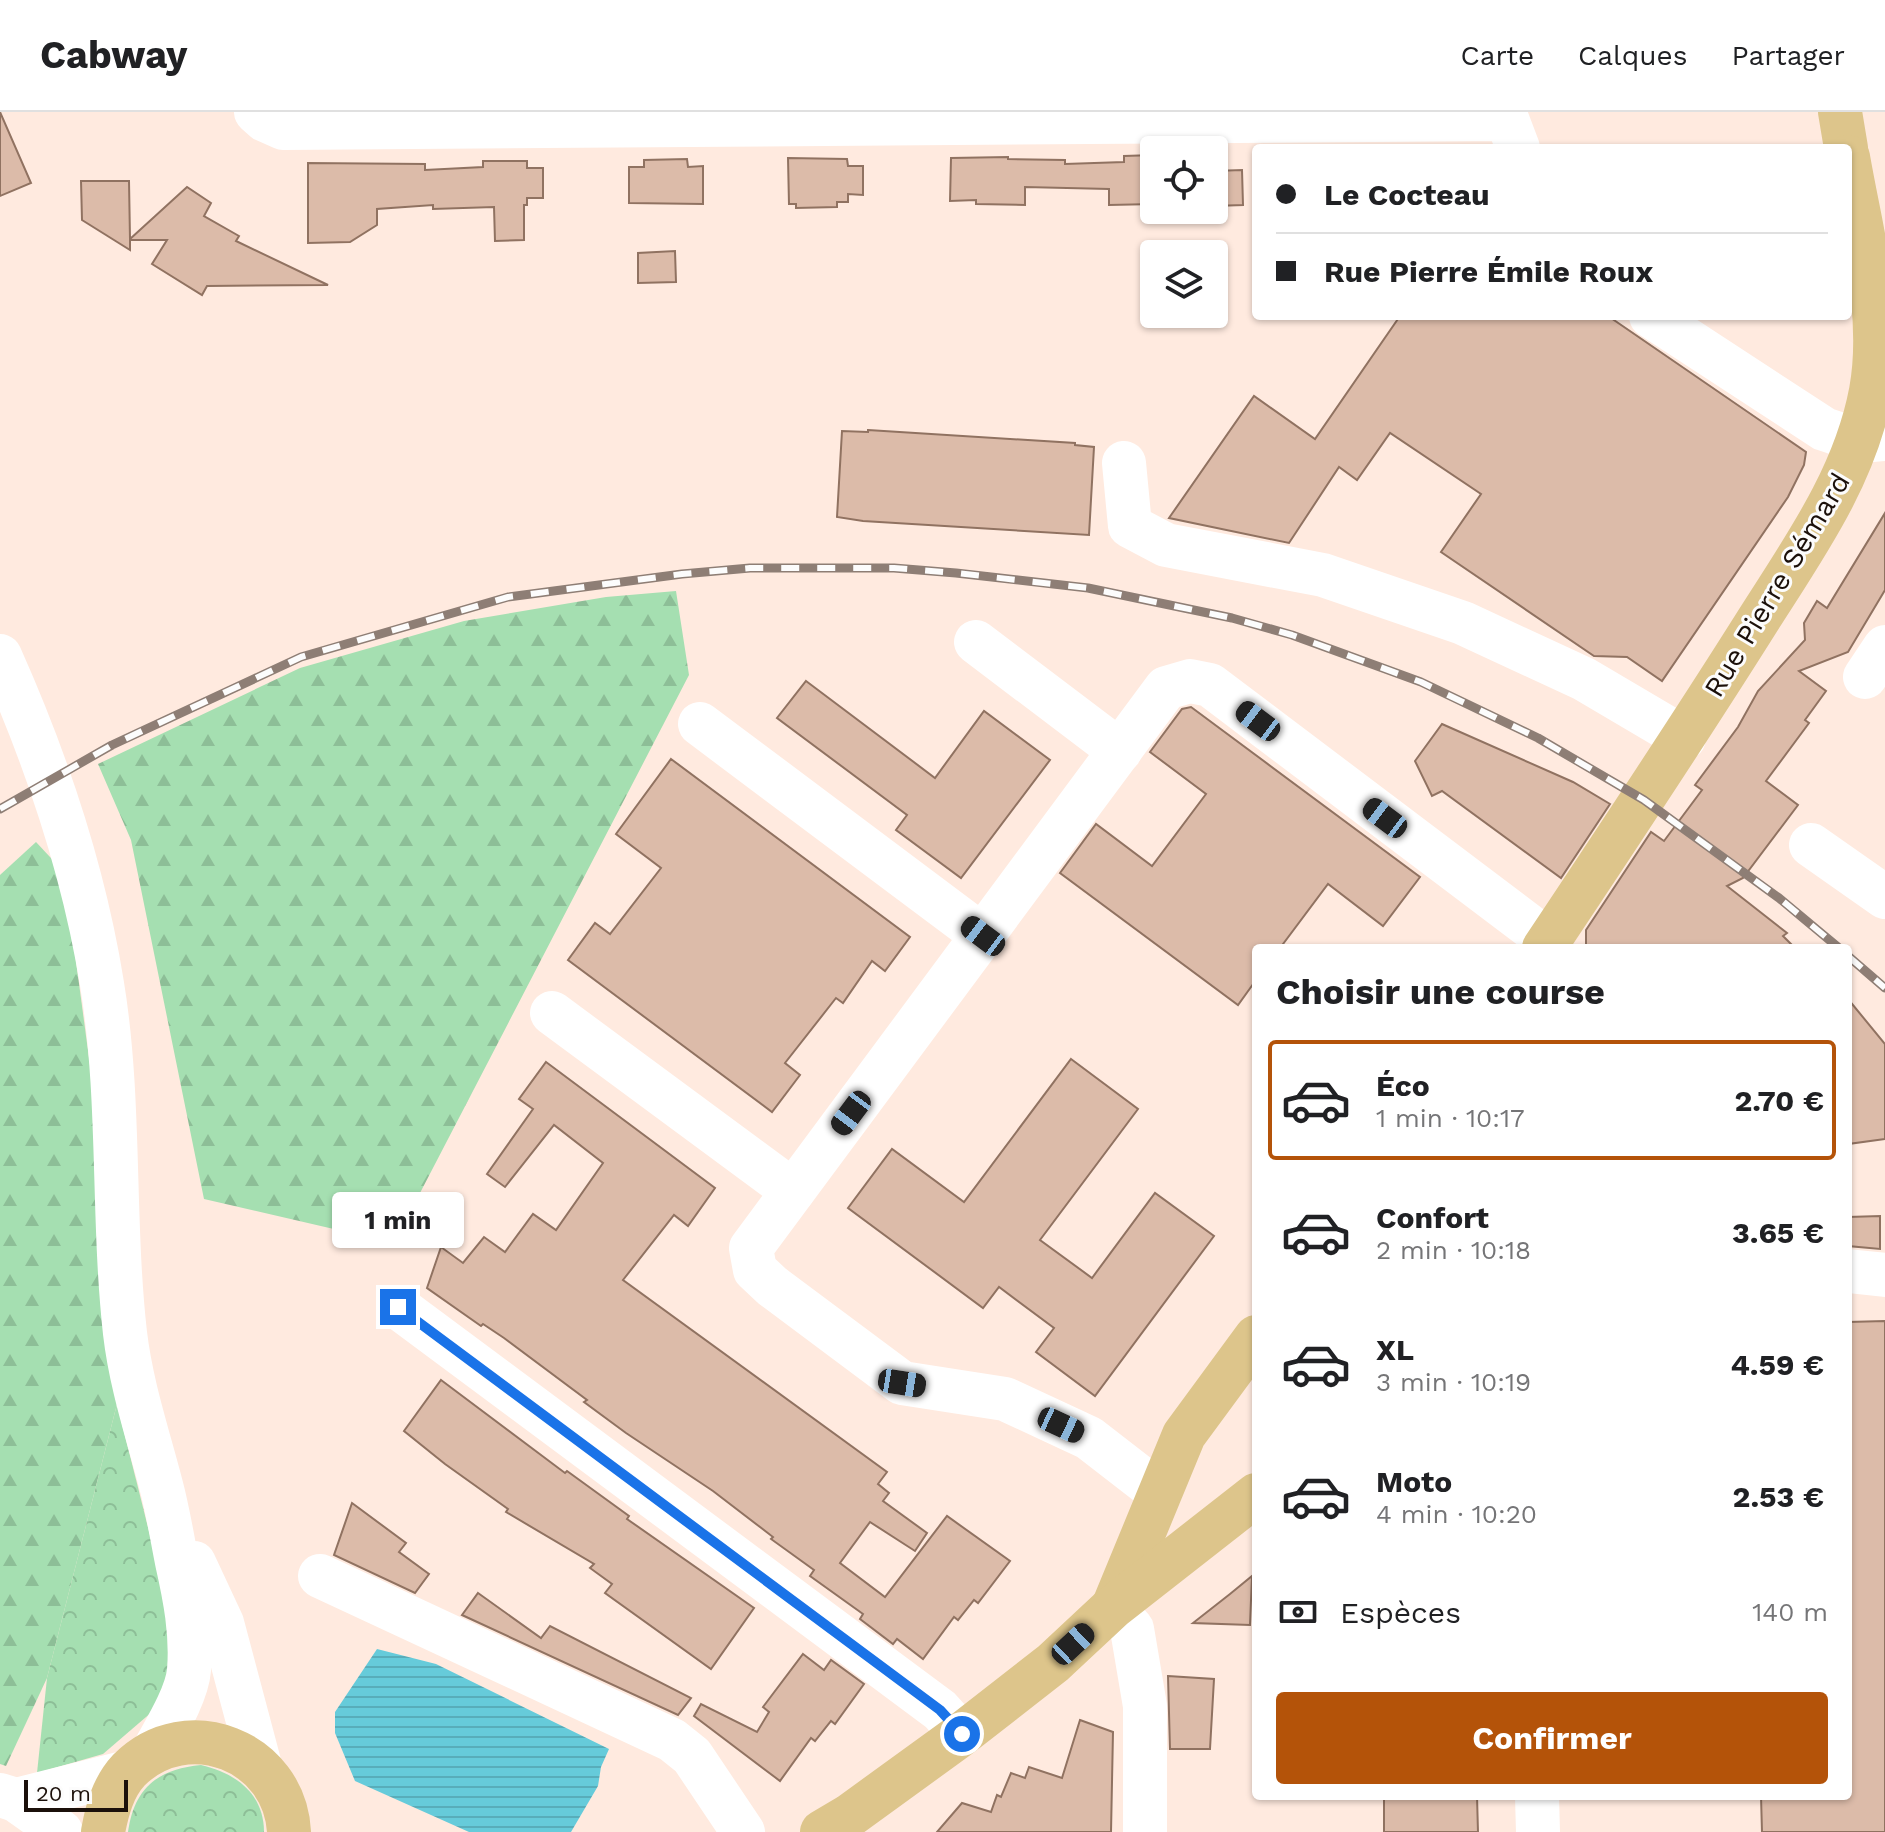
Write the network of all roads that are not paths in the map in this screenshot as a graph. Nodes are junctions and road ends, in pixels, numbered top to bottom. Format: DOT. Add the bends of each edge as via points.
graph roads {
  1 [pos="256,112"];
  2 [pos="1840,112"];
  3 [pos="1510,126"];
  4 [pos="1845,144"];
  5 [pos="1852,180"];
  6 [pos="1657,320"];
  7 [pos="1872,440"];
  8 [pos="1124,463"];
  9 [pos="976,642"];
  10 [pos="0,656"];
  11 [pos="700,724"];
  12 [pos="1684,738"];
  13 [pos="1120,751"];
  14 [pos="1811,845"];
  15 [pos="1885,897"];
  16 [pos="983,936"];
  17 [pos="1546,944"];
  18 [pos="552,1013"];
  19 [pos="793,1191"];
  20 [pos="1852,1271"];
  21 [pos="1885,1275"];
  22 [pos="398,1307"];
  23 [pos="1252,1342"];
  24 [pos="1160,1493"];
  25 [pos="164,1495"];
  26 [pos="1252,1498"];
  27 [pos="320,1576"];
  28 [pos="1113,1607"];
  29 [pos="962,1734"];
  30 [pos="140,1762"];
  31 [pos="260,1766"];
  32 [pos="8,1798"];
  33 [pos="1537,1800"];
  34 [pos="836,1824"];
  35 [pos="299,1827"];
  36 [pos="61,1832"];
  37 [pos="103,1832"];
  38 [pos="743,1832"];
  39 [pos="1145,1832"];
  40 [pos="1538,1832"];
  1 -- 3 [label="street" via="283,128"];
  2 -- 4 [label="main road"];
  5 -- 7 [label="main road, Rue Pierre Sémard" via="1878,326"];
  6 -- 7 [label="street" via="1824,429"];
  7 -- 12 [label="main road, Rue Pierre Sémard"];
  8 -- 12 [label="street" via="1130,526 1166,545 1323,575 1463,623 1584,679"];
  9 -- 13 [label="street"];
  10 -- 25 [label="street" via="49,784 90,919 103,985 125,1334"];
  11 -- 16 [label="street"];
  12 -- 17 [label="main road, Rue Pierre Sémard"];
  13 -- 16 [label="street"];
  13 -- 17 [label="street" via="1166,688 1190,681 1210,685"];
  14 -- 15 [label="street"];
  16 -- 19 [label="street"];
  18 -- 19 [label="street"];
  19 -- 24 [label="street" via="751,1248 755,1270 772,1286 902,1383 1005,1399 1089,1438"];
  20 -- 21 [label="street"];
  22 -- 29 [label="street" via="940,1710"];
  23 -- 24 [label="main road" via="1184,1435"];
  24 -- 28 [label="main road"];
  25 -- 30 [label="street" via="187,1610 189,1672 176,1708"];
  25 -- 31 [label="street" via="222,1623"];
  26 -- 28 [label="main road"];
  27 -- 38 [label="street" via="672,1740 692,1756"];
  28 -- 29 [label="main road" via="1053,1663"];
  28 -- 39 [label="street" via="1132,1629 1145,1706"];
  29 -- 34 [label="main road"];
  30 -- 31 [label="main road" via="180,1743 209,1743"];
  30 -- 32 [label="street"];
  30 -- 37 [label="main road" via="110,1800"];
  31 -- 35 [label="main road"];
  32 -- 36 [label="street"];
  33 -- 40 [label="street"];
}
